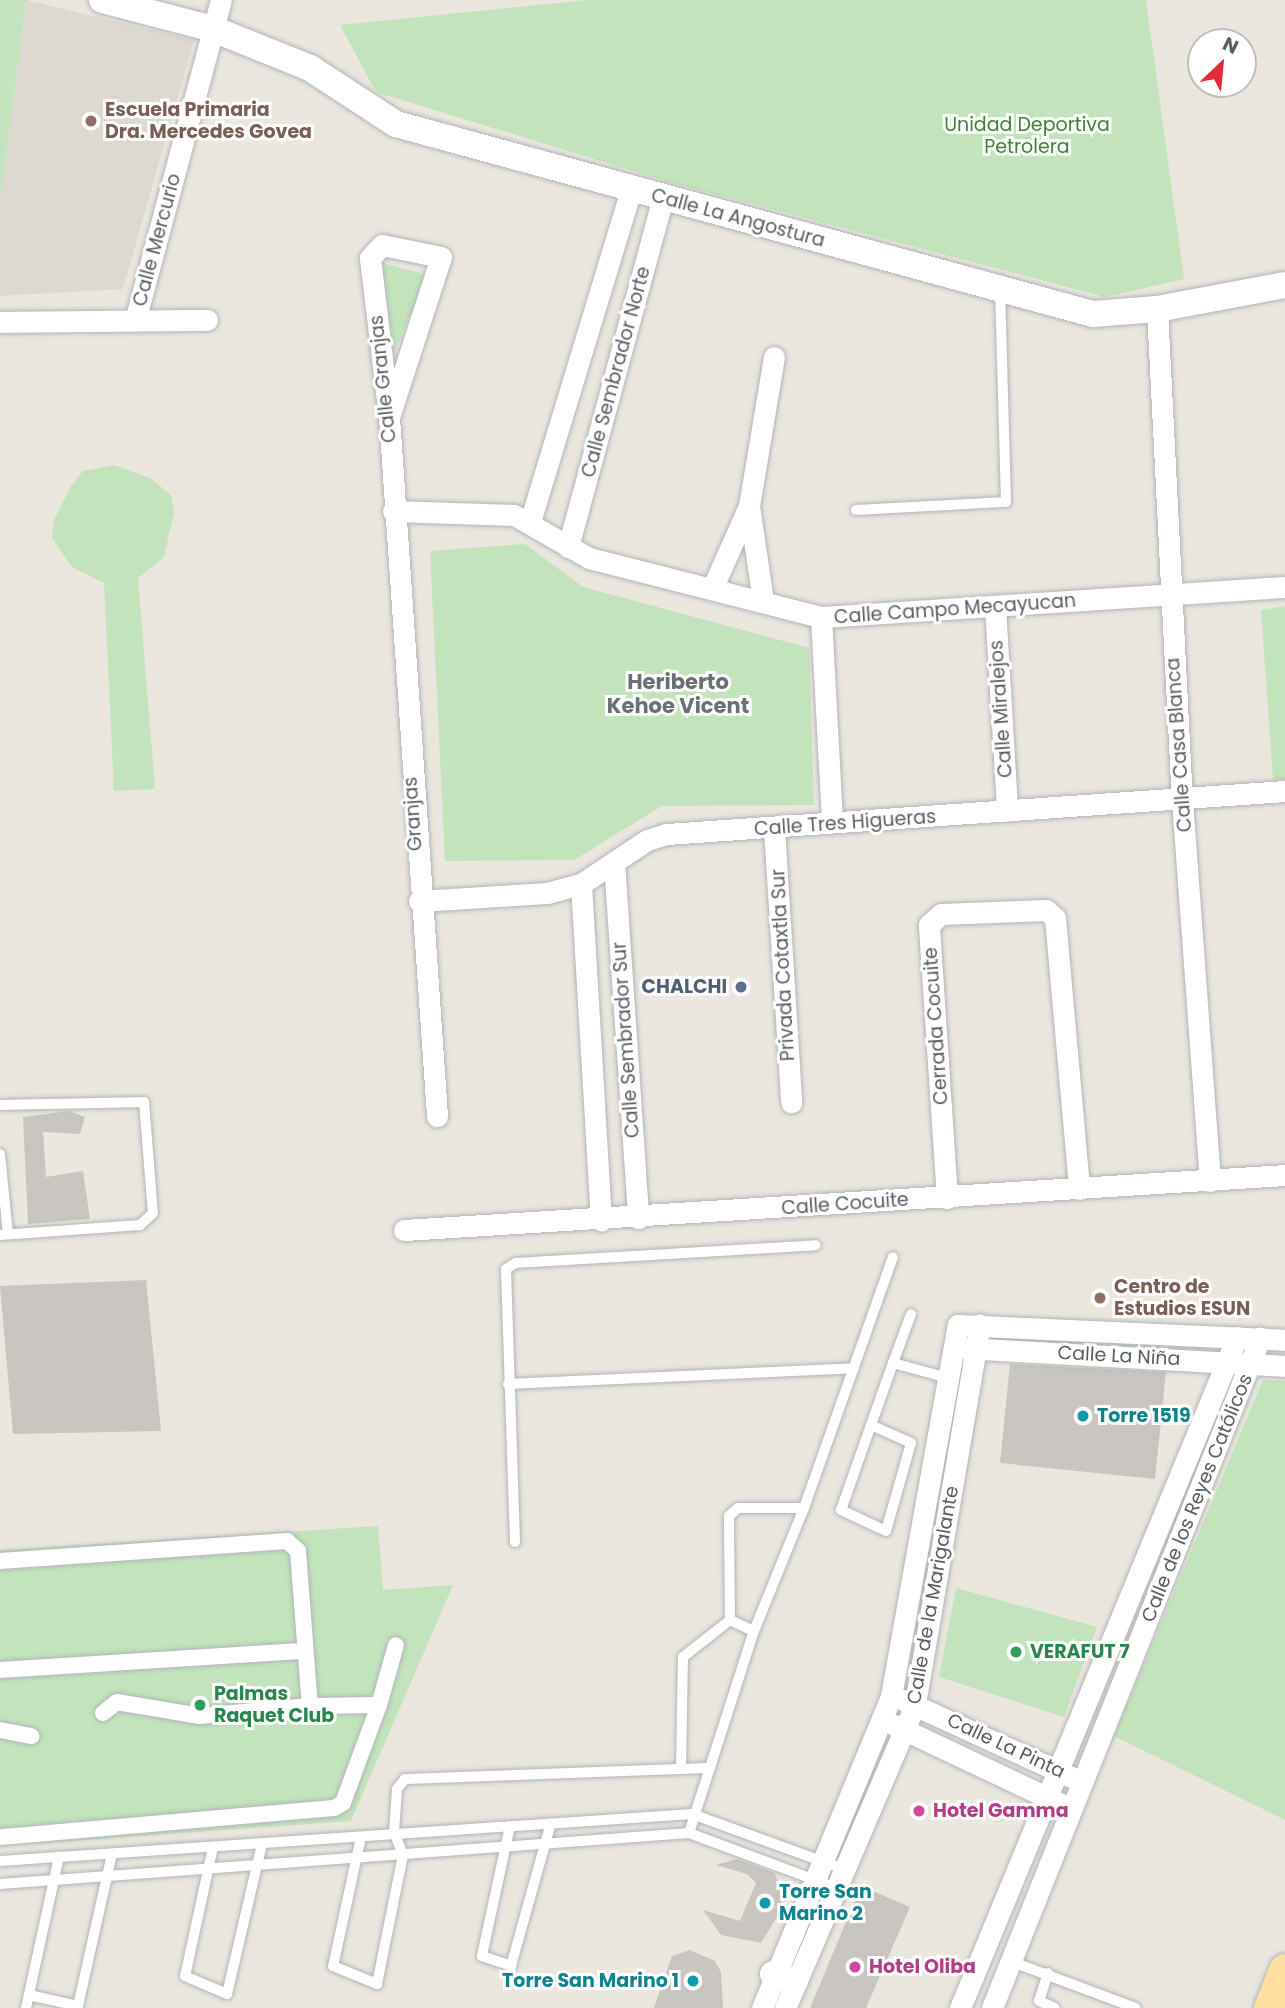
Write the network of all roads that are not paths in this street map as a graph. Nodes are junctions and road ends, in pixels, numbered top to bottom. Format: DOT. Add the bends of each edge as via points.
graph roads {
  1 [pos="102,0"];
  2 [pos="221,0"];
  3 [pos="213,29"];
  4 [pos="631,190"];
  5 [pos="663,198"];
  6 [pos="1285,285"];
  7 [pos="999,287"];
  8 [pos="1157,309"];
  9 [pos="136,317"];
  10 [pos="207,320"];
  11 [pos="0,323"];
  12 [pos="582,350"];
  13 [pos="774,358"];
  14 [pos="618,363"];
  15 [pos="389,417"];
  16 [pos="749,506"];
  17 [pos="856,510"];
  18 [pos="393,511"];
  19 [pos="530,522"];
  20 [pos="568,547"];
  21 [pos="1285,587"];
  22 [pos="712,589"];
  23 [pos="1170,595"];
  24 [pos="763,601"];
  25 [pos="995,607"];
  26 [pos="821,617"];
  27 [pos="1285,791"];
  28 [pos="1182,800"];
  29 [pos="1007,811"];
  30 [pos="832,822"];
  31 [pos="774,828"];
  32 [pos="614,862"];
  33 [pos="581,884"];
  34 [pos="419,901"];
  35 [pos="791,1102"];
  36 [pos="0,1105"];
  37 [pos="437,1116"];
  38 [pos="0,1154"];
  39 [pos="1285,1175"];
  40 [pos="1210,1181"];
  41 [pos="1079,1188"];
  42 [pos="947,1198"];
  43 [pos="638,1218"];
  44 [pos="601,1220"];
  45 [pos="404,1230"];
  46 [pos="4,1235"];
  47 [pos="814,1245"];
  48 [pos="893,1257"];
  49 [pos="911,1314"];
  50 [pos="958,1325"];
  51 [pos="980,1325"];
  52 [pos="1237,1338"];
  53 [pos="1260,1338"];
  54 [pos="1285,1340"];
  55 [pos="953,1348"];
  56 [pos="976,1348"];
  57 [pos="893,1363"];
  58 [pos="1226,1363"];
  59 [pos="1250,1365"];
  60 [pos="1285,1367"];
  61 [pos="854,1368"];
  62 [pos="948,1378"];
  63 [pos="508,1384"];
  64 [pos="871,1425"];
  65 [pos="804,1508"];
  66 [pos="514,1542"];
  67 [pos="0,1560"];
  68 [pos="730,1620"];
  69 [pos="754,1631"];
  70 [pos="396,1646"];
  71 [pos="304,1651"];
  72 [pos="0,1670"];
  73 [pos="891,1696"];
  74 [pos="915,1704"];
  75 [pos="379,1705"];
  76 [pos="310,1706"];
  77 [pos="103,1713"];
  78 [pos="882,1720"];
  79 [pos="906,1729"];
  80 [pos="0,1730"];
  81 [pos="31,1736"];
  82 [pos="708,1768"];
  83 [pos="681,1769"];
  84 [pos="1059,1771"];
  85 [pos="1083,1782"];
  86 [pos="1048,1798"];
  87 [pos="1071,1810"];
  88 [pos="692,1814"];
  89 [pos="551,1823"];
  90 [pos="510,1826"];
  91 [pos="394,1832"];
  92 [pos="689,1833"];
  93 [pos="361,1837"];
  94 [pos="0,1838"];
  95 [pos="262,1843"];
  96 [pos="547,1844"];
  97 [pos="213,1847"];
  98 [pos="507,1847"];
  99 [pos="112,1854"];
  100 [pos="402,1855"];
  101 [pos="60,1857"];
  102 [pos="356,1858"];
  103 [pos="0,1861"];
  104 [pos="257,1865"];
  105 [pos="209,1869"];
  106 [pos="818,1870"];
  107 [pos="108,1877"];
  108 [pos="840,1879"];
  109 [pos="56,1881"];
  110 [pos="0,1884"];
  111 [pos="1010,1961"];
  112 [pos="1285,1970"];
  113 [pos="1048,1973"];
  114 [pos="784,1978"];
  115 [pos="29,1996"];
  116 [pos="1131,2007"];
  117 [pos="26,2008"];
  118 [pos="762,2008"];
  119 [pos="785,2008"];
  120 [pos="960,2008"];
  121 [pos="992,2008"];
  122 [pos="1055,2008"];
  123 [pos="1270,2008"];
  1 -- 3 [label="street, Calle La Angostura"];
  2 -- 3 [label="street, Calle Mercurio"];
  3 -- 4 [label="street, Calle La Angostura" via="326,76 383,120"];
  3 -- 9 [label="street, Calle Mercurio"];
  4 -- 5 [label="street, Calle La Angostura"];
  4 -- 12 [label="street, Calle Sembrador Norte"];
  5 -- 7 [label="street, Calle La Angostura"];
  5 -- 14 [label="street, Calle Sembrador Norte"];
  6 -- 8 [label="street, Calle La Angostura"];
  7 -- 8 [label="street, Calle La Angostura" via="1103,316"];
  7 -- 17 [label="lane" via="1006,502"];
  8 -- 23 [label="street, Calle Casa Blanca"];
  9 -- 10 [label="street"];
  9 -- 11 [label="street"];
  12 -- 14 [label="street"];
  12 -- 19 [label="street, Calle Sembrador Norte"];
  13 -- 16 [label="street"];
  14 -- 20 [label="street, Calle Sembrador Norte"];
  15 -- 15 [label="street, Calle Granjas" via="441,257 436,252 374,248 370,258"];
  15 -- 18 [label="street, Calle Granjas"];
  16 -- 22 [label="street"];
  16 -- 24 [label="street"];
  18 -- 19 [label="street, Calle Campo Mecayucan" via="502,513"];
  18 -- 34 [label="street, Granjas"];
  19 -- 20 [label="street, Calle Campo Mecayucan"];
  20 -- 22 [label="street, Calle Campo Mecayucan" via="589,558"];
  21 -- 23 [label="street, Calle Campo Mecayucan"];
  22 -- 24 [label="street, Calle Campo Mecayucan"];
  23 -- 25 [label="street, Calle Campo Mecayucan"];
  23 -- 28 [label="street, Calle Casa Blanca"];
  24 -- 26 [label="street, Calle Campo Mecayucan"];
  25 -- 26 [label="street, Calle Campo Mecayucan"];
  25 -- 29 [label="street, Calle Miralejos"];
  26 -- 30 [label="street"];
  27 -- 28 [label="street, Calle Tres Higueras"];
  28 -- 29 [label="street, Calle Tres Higueras"];
  28 -- 40 [label="street, Calle Casa Blanca"];
  29 -- 30 [label="street, Calle Tres Higueras"];
  30 -- 31 [label="street, Calle Tres Higueras"];
  31 -- 32 [label="street, Calle Tres Higueras" via="656,836"];
  31 -- 35 [label="street, Privada Cotaxtla Sur"];
  32 -- 33 [label="street, Calle Tres Higueras"];
  32 -- 43 [label="street, Calle Sembrador Sur"];
  33 -- 34 [label="street, Calle Tres Higueras" via="547,893"];
  33 -- 44 [label="street, Calle Sembrador Sur"];
  34 -- 37 [label="street, Granjas"];
  36 -- 46 [label="lane" via="136,1098 148,1109 153,1213 149,1220"];
  38 -- 46 [label="lane"];
  39 -- 40 [label="street, Calle Cocuite"];
  40 -- 41 [label="street, Calle Cocuite"];
  41 -- 42 [label="street, Calle Cocuite"];
  41 -- 42 [label="street, Cerrada Cocuite" via="1055,918 1046,910 941,914 929,925"];
  42 -- 43 [label="street, Calle Cocuite"];
  43 -- 44 [label="street, Calle Cocuite"];
  44 -- 45 [label="street, Calle Cocuite"];
  47 -- 63 [label="lane" via="510,1265 504,1275"];
  48 -- 61 [label="lane"];
  49 -- 57 [label="lane"];
  50 -- 51 [label="street, Calle La Niña"];
  50 -- 55 [label="street, Calle de la Marigalante"];
  51 -- 52 [label="street, Calle La Niña"];
  51 -- 56 [label="street, Calle de la Marigalante"];
  52 -- 53 [label="street, Calle La Niña"];
  52 -- 58 [label="street, Calle de los Reyes Católicos"];
  53 -- 54 [label="street, Calle La Niña"];
  53 -- 59 [label="street, Calle de los Reyes Católicos"];
  55 -- 56 [label="street, Calle La Niña"];
  55 -- 62 [label="street, Calle de la Marigalante"];
  56 -- 58 [label="street, Calle La Niña"];
  56 -- 74 [label="street, Calle de la Marigalante"];
  57 -- 62 [label="lane"];
  57 -- 64 [label="lane"];
  58 -- 59 [label="street, Calle La Niña"];
  58 -- 84 [label="street, Calle de los Reyes Católicos"];
  59 -- 60 [label="street, Calle La Niña"];
  59 -- 85 [label="street, Calle de los Reyes Católicos"];
  61 -- 63 [label="lane"];
  61 -- 65 [label="lane"];
  62 -- 73 [label="street, Calle de la Marigalante"];
  63 -- 66 [label="lane"];
  64 -- 64 [label="lane" via="841,1510 886,1531 911,1443"];
  65 -- 68 [label="lane" via="731,1512"];
  65 -- 69 [label="lane"];
  67 -- 71 [label="street" via="287,1541 298,1551"];
  68 -- 69 [label="lane"];
  68 -- 83 [label="lane" via="683,1657"];
  69 -- 82 [label="lane"];
  70 -- 75 [label="street"];
  71 -- 72 [label="street"];
  71 -- 76 [label="street"];
  73 -- 74 [label="street, Calle La Pinta"];
  73 -- 78 [label="street, Calle de la Marigalante"];
  74 -- 79 [label="street, Calle de la Marigalante"];
  74 -- 84 [label="street, Calle La Pinta"];
  75 -- 76 [label="street"];
  75 -- 94 [label="street" via="344,1802 334,1808"];
  76 -- 77 [label="street" via="201,1716 117,1702"];
  78 -- 79 [label="street, Calle La Pinta"];
  78 -- 106 [label="street, Calle de la Marigalante"];
  79 -- 86 [label="street, Calle La Pinta"];
  79 -- 108 [label="street, Calle de la Marigalante"];
  80 -- 81 [label="street"];
  82 -- 83 [label="lane"];
  82 -- 88 [label="lane"];
  83 -- 91 [label="lane" via="405,1779 397,1789"];
  84 -- 85 [label="street, Calle La Pinta"];
  84 -- 86 [label="street, Calle de los Reyes Católicos"];
  85 -- 87 [label="street, Calle de los Reyes Católicos"];
  86 -- 87 [label="street, Calle La Pinta"];
  86 -- 120 [label="street, Calle de los Reyes Católicos"];
  87 -- 111 [label="street, Calle de los Reyes Católicos"];
  88 -- 89 [label="lane"];
  88 -- 92 [label="lane"];
  88 -- 106 [label="lane"];
  89 -- 90 [label="lane"];
  89 -- 96 [label="lane"];
  90 -- 91 [label="lane"];
  90 -- 98 [label="lane"];
  91 -- 93 [label="lane"];
  91 -- 100 [label="lane"];
  92 -- 96 [label="lane"];
  92 -- 106 [label="lane"];
  93 -- 95 [label="lane"];
  93 -- 102 [label="lane"];
  95 -- 97 [label="lane"];
  95 -- 104 [label="lane"];
  96 -- 98 [label="lane"];
  96 -- 98 [label="lane" via="511,1966 482,1956"];
  97 -- 99 [label="lane"];
  97 -- 105 [label="lane"];
  98 -- 100 [label="lane"];
  99 -- 101 [label="lane"];
  99 -- 107 [label="lane"];
  100 -- 102 [label="lane"];
  100 -- 102 [label="lane" via="377,1984 333,1966"];
  101 -- 103 [label="lane"];
  101 -- 109 [label="lane"];
  102 -- 104 [label="lane"];
  104 -- 105 [label="lane"];
  104 -- 105 [label="lane" via="227,1994 185,1976"];
  105 -- 107 [label="lane"];
  106 -- 108 [label="lane"];
  106 -- 108 [label="lane"];
  106 -- 114 [label="street, Calle de la Marigalante"];
  107 -- 109 [label="lane"];
  107 -- 115 [label="lane" via="78,2006"];
  108 -- 114 [label="street, Calle de la Marigalante"];
  109 -- 110 [label="lane"];
  109 -- 115 [label="lane"];
  111 -- 113 [label="lane"];
  111 -- 121 [label="street, Calle de los Reyes Católicos"];
  112 -- 123 [label="main road"];
  113 -- 116 [label="lane"];
  113 -- 122 [label="lane" via="1039,2001"];
  114 -- 118 [label="street, Calle de la Marigalante"];
  114 -- 119 [label="street, Calle de la Marigalante"];
  115 -- 117 [label="lane"];
}
